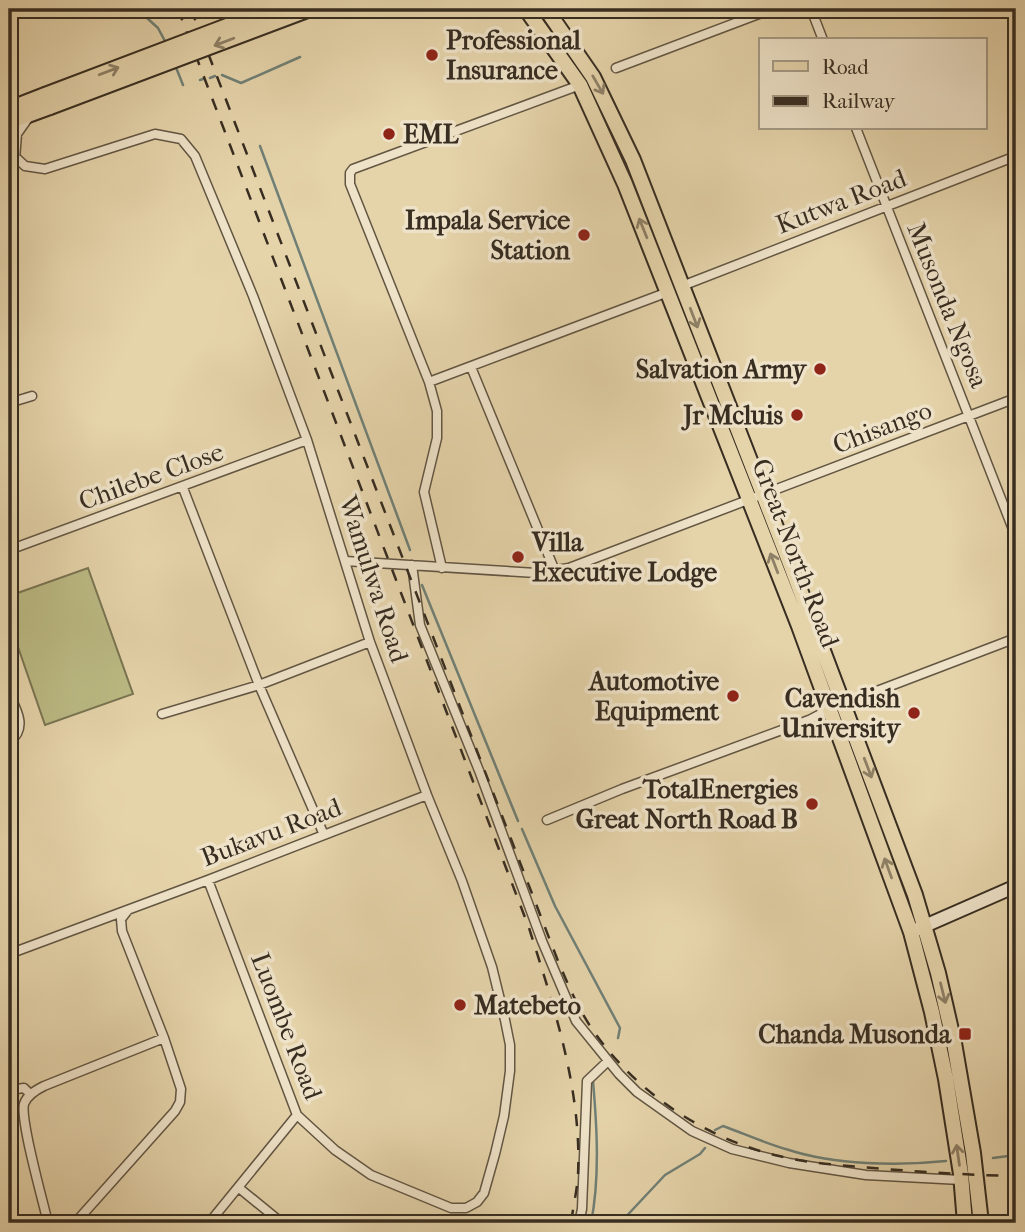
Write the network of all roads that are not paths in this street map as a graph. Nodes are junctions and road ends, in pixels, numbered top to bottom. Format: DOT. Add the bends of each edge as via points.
graph roads {
  1 [pos="272,9"];
  2 [pos="310,9"];
  3 [pos="526,9"];
  4 [pos="546,9"];
  5 [pos="772,9"];
  6 [pos="811,9"];
  7 [pos="822,38"];
  8 [pos="616,68"];
  9 [pos="580,85"];
  10 [pos="48,101"];
  11 [pos="17,107"];
  12 [pos="9,122"];
  13 [pos="857,130"];
  14 [pos="9,151"];
  15 [pos="1016,156"];
  16 [pos="15,159"];
  17 [pos="886,207"];
  18 [pos="675,289"];
  19 [pos="471,366"];
  20 [pos="429,382"];
  21 [pos="32,396"];
  22 [pos="1016,398"];
  23 [pos="9,403"];
  24 [pos="970,415"];
  25 [pos="307,440"];
  26 [pos="183,488"];
  27 [pos="756,498"];
  28 [pos="1016,537"];
  29 [pos="9,550"];
  30 [pos="345,561"];
  31 [pos="412,565"];
  32 [pos="442,569"];
  33 [pos="555,571"];
  34 [pos="1016,638"];
  35 [pos="370,642"];
  36 [pos="259,685"];
  37 [pos="9,694"];
  38 [pos="836,708"];
  39 [pos="162,714"];
  40 [pos="9,741"];
  41 [pos="427,795"];
  42 [pos="547,820"];
  43 [pos="324,835"];
  44 [pos="208,880"];
  45 [pos="1016,886"];
  46 [pos="130,908"];
  47 [pos="926,927"];
  48 [pos="911,932"];
  49 [pos="9,954"];
  50 [pos="164,1038"];
  51 [pos="608,1060"];
  52 [pos="9,1090"];
  53 [pos="30,1094"];
  54 [pos="298,1115"];
  55 [pos="961,1180"];
  56 [pos="239,1188"];
  57 [pos="472,1205"];
  58 [pos="48,1223"];
  59 [pos="75,1223"];
  60 [pos="209,1223"];
  61 [pos="282,1223"];
  62 [pos="579,1223"];
  63 [pos="965,1223"];
  64 [pos="981,1223"];
  10 -- 1 [label="main road, one-way, bridge"];
  2 -- 10 [label="main road, one-way, bridge"];
  3 -- 9 [label="main road, Great North Road"];
  4 -- 18 [label="main road, Great North Road, one-way" via="606,100 633,160"];
  5 -- 8 [label="street"];
  6 -- 7 [label="street"];
  18 -- 9 [label="main road, Great North Road, one-way"];
  9 -- 20 [label="street" via="350,173 350,184"];
  10 -- 11 [label="main road"];
  11 -- 12 [label="main road"];
  11 -- 16 [label="street"];
  13 -- 17 [label="street, Musonda Ngosa"];
  14 -- 16 [label="street"];
  15 -- 17 [label="street, Kutwa Road"];
  16 -- 25 [label="street, Wamulwa Road" via="33,169 53,167 155,134 181,139 195,156"];
  17 -- 18 [label="street, Kutwa Road"];
  17 -- 24 [label="street, Musonda Ngosa"];
  18 -- 19 [label="street, Kutwa Road"];
  18 -- 27 [label="main road, Great North Road"];
  19 -- 20 [label="street, Kutwa Road"];
  19 -- 33 [label="street"];
  20 -- 32 [label="street" via="437,438 424,492"];
  21 -- 23 [label="street"];
  22 -- 24 [label="street, Chisango"];
  24 -- 27 [label="street, Chisango"];
  24 -- 28 [label="street, Musonda Ngosa"];
  25 -- 26 [label="street, Chilebe Close"];
  25 -- 30 [label="street, Wamulwa Road"];
  26 -- 29 [label="street, Chilebe Close"];
  26 -- 36 [label="street"];
  27 -- 33 [label="street, Chisango"];
  38 -- 27 [label="main road, Great North Road, one-way"];
  27 -- 38 [label="main road, Great North Road" via="821,648"];
  30 -- 31 [label="street, Chisango"];
  30 -- 35 [label="street, Wamulwa Road"];
  31 -- 32 [label="street, Chisango"];
  31 -- 51 [label="street" via="420,625 542,941 576,1021"];
  32 -- 33 [label="street, Chisango"];
  34 -- 38 [label="street"];
  35 -- 36 [label="street"];
  35 -- 41 [label="street, Wamulwa Road"];
  36 -- 39 [label="street"];
  36 -- 43 [label="street"];
  37 -- 40 [label="street" via="20,724"];
  38 -- 42 [label="street"];
  38 -- 47 [label="main road, Great North Road, one-way"];
  48 -- 38 [label="main road, Great North Road, one-way"];
  41 -- 43 [label="street, Bukavu Road"];
  41 -- 57 [label="street, Wamulwa Road" via="492,967 510,1045 504,1116 484,1193"];
  43 -- 44 [label="street, Bukavu Road"];
  44 -- 46 [label="street, Bukavu Road"];
  44 -- 54 [label="street, Luombe Road"];
  45 -- 47 [label="street"];
  46 -- 49 [label="street, Bukavu Road"];
  46 -- 50 [label="street" via="121,925"];
  47 -- 48 [label="street"];
  47 -- 64 [label="main road, Great North Road, one-way" via="954,1043"];
  55 -- 48 [label="main road, Great North Road, one-way" via="942,1057"];
  50 -- 53 [label="street"];
  50 -- 59 [label="street" via="181,1089 180,1102"];
  51 -- 55 [label="street" via="637,1092 692,1131 732,1149 866,1175"];
  51 -- 62 [label="street" via="587,1081"];
  52 -- 53 [label="street" via="24,1088"];
  53 -- 58 [label="street" via="24,1121"];
  54 -- 56 [label="street"];
  54 -- 57 [label="street, Luombe Road" via="335,1150 371,1175 451,1208"];
  55 -- 63 [label="main road, Great North Road"];
  56 -- 60 [label="street"];
  56 -- 61 [label="street"];
}
